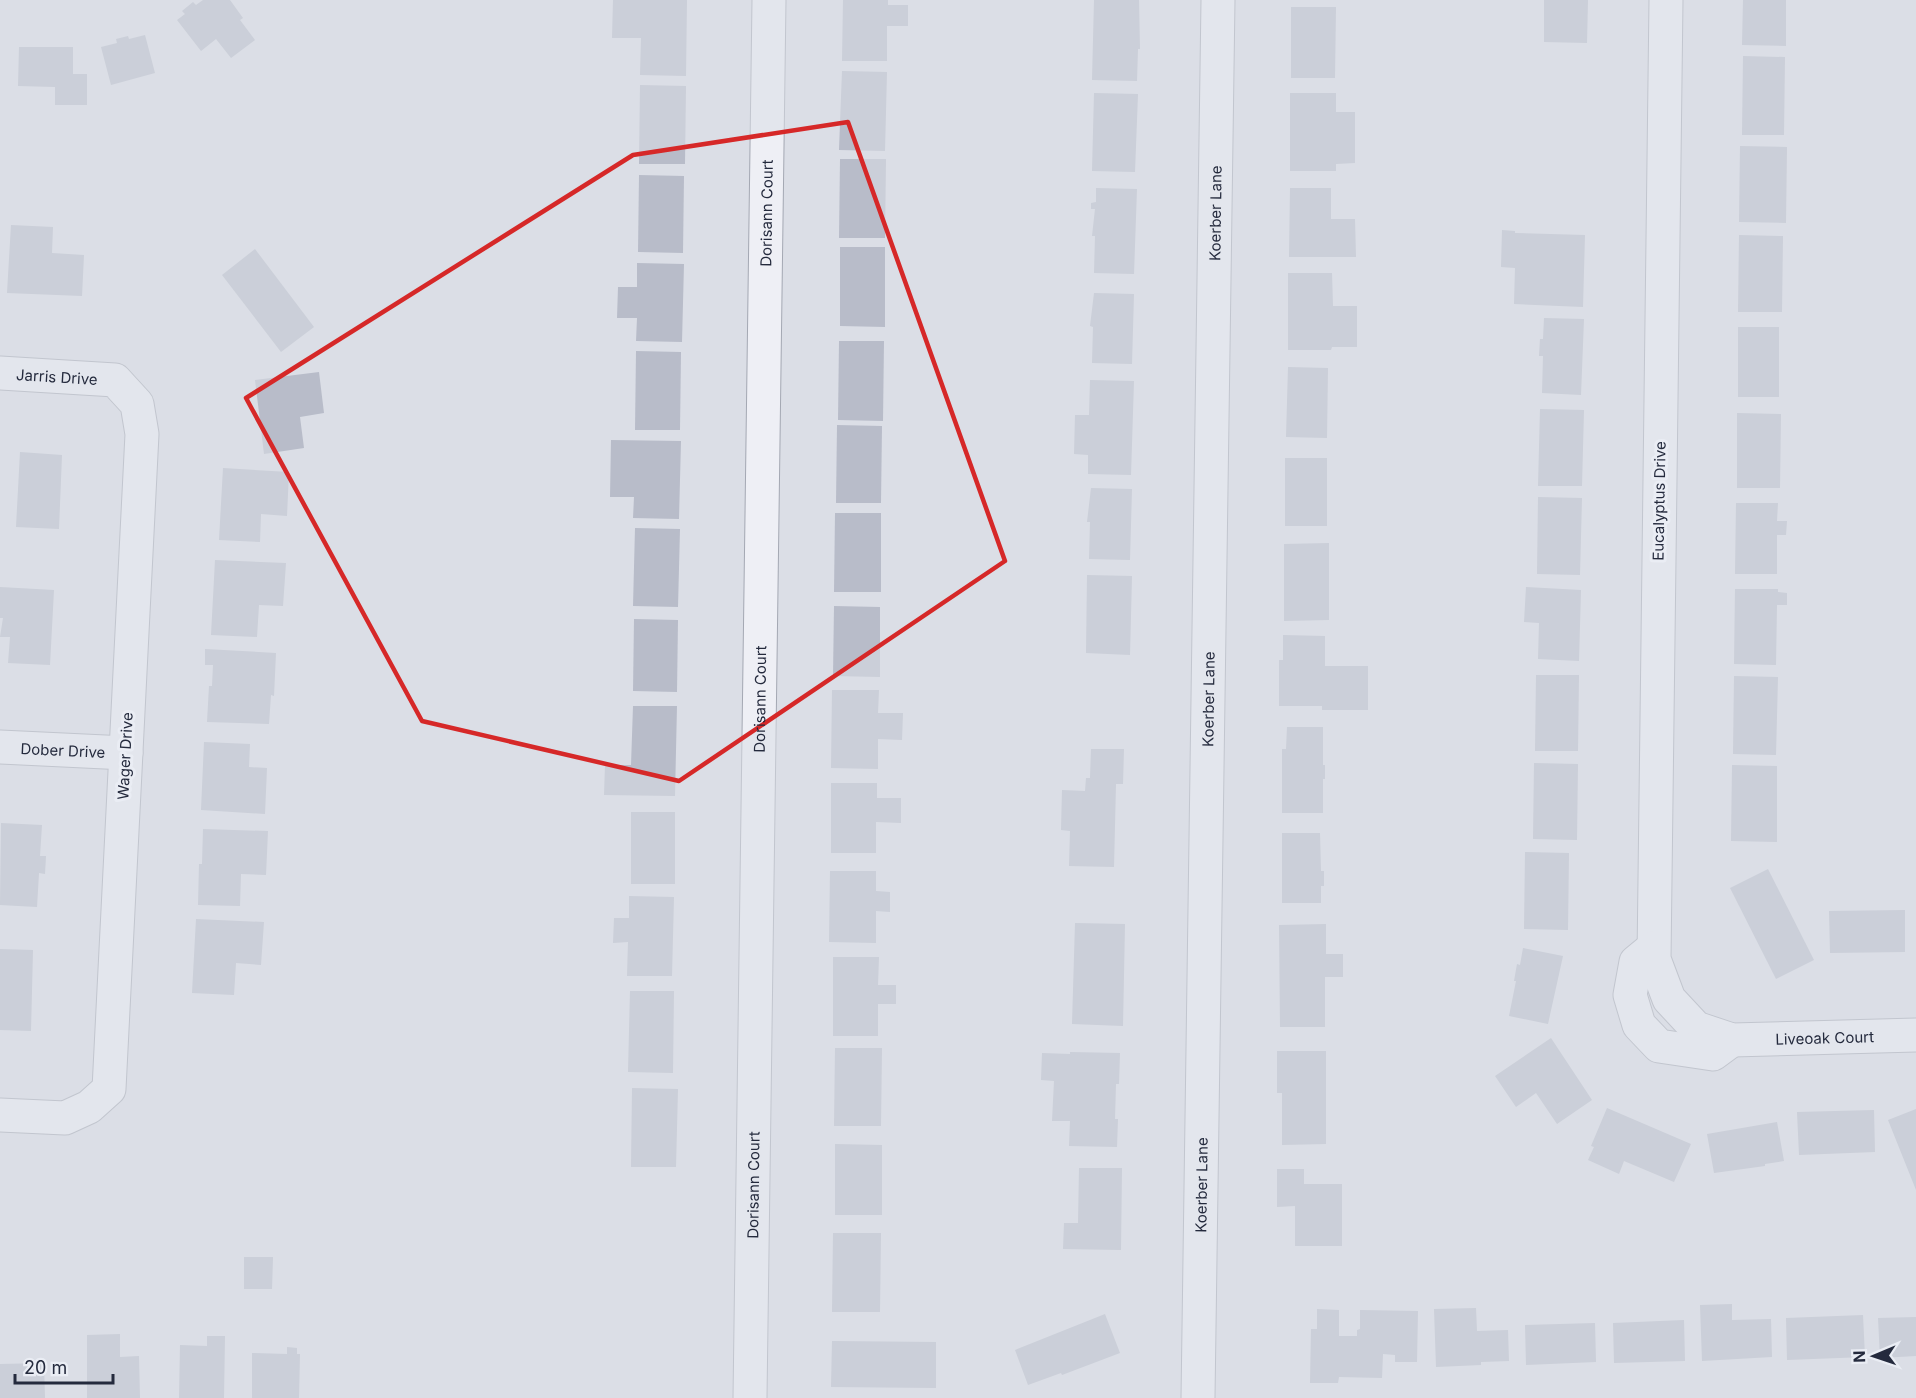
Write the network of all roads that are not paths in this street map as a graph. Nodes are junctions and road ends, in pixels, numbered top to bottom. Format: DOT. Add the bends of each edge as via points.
graph roads {
  1 [pos="769,0"];
  2 [pos="1218,0"];
  3 [pos="1666,0"];
  4 [pos="0,373"];
  5 [pos="115,380"];
  6 [pos="0,747"];
  7 [pos="126,753"];
  8 [pos="1653,948"];
  9 [pos="1669,999"];
  10 [pos="1916,1035"];
  11 [pos="1732,1040"];
  12 [pos="0,1116"];
  13 [pos="750,1398"];
  14 [pos="1198,1398"];
  1 -- 13 [label="street, Dorisann Court"];
  2 -- 14 [label="street, Koerber Lane"];
  3 -- 8 [label="street, Eucalyptus Drive"];
  4 -- 5 [label="street, Jarris Drive"];
  5 -- 7 [label="street, Wager Drive" via="137,404 142,434"];
  6 -- 7 [label="street, Dober Drive"];
  7 -- 12 [label="street, Wager Drive" via="109,1089 89,1107 65,1118"];
  8 -- 9 [label="street, Eucalyptus Drive"];
  8 -- 11 [label="street, Liveoak Court" via="1636,962 1630,995 1639,1025 1659,1046 1691,1052 1713,1054"];
  9 -- 11 [label="street, Liveoak Court" via="1696,1028"];
  10 -- 11 [label="street, Liveoak Court"];
}
